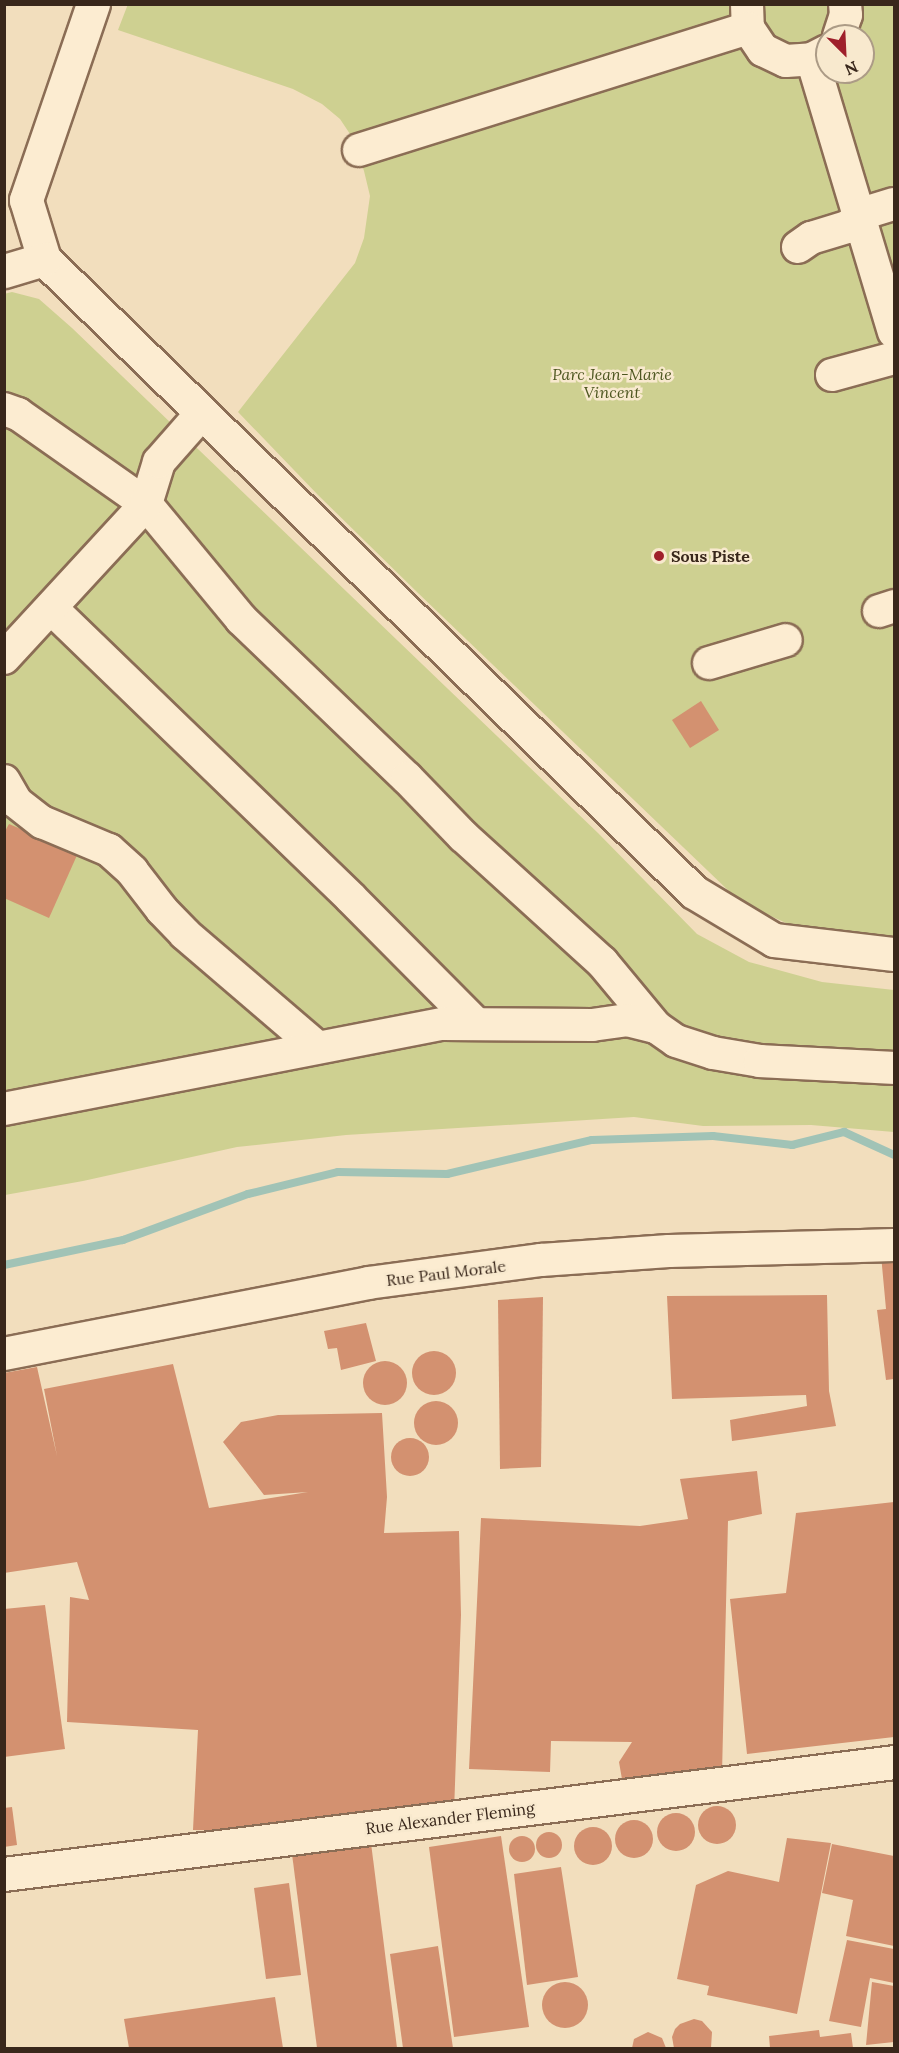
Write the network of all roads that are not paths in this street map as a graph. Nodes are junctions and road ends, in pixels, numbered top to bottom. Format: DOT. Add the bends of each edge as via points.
graph roads {
  1 [pos="93,4"];
  2 [pos="845,4"];
  3 [pos="747,16"];
  4 [pos="843,24"];
  5 [pos="815,56"];
  6 [pos="827,84"];
  7 [pos="359,150"];
  8 [pos="15,203"];
  9 [pos="894,204"];
  10 [pos="861,214"];
  11 [pos="798,247"];
  12 [pos="44,259"];
  13 [pos="4,271"];
  14 [pos="894,332"];
  15 [pos="894,358"];
  16 [pos="832,375"];
  17 [pos="4,409"];
  18 [pos="202,414"];
  19 [pos="146,504"];
  20 [pos="51,608"];
  21 [pos="786,640"];
  22 [pos="4,658"];
  23 [pos="709,663"];
  24 [pos="4,781"];
  25 [pos="894,954"];
  26 [pos="475,1023"];
  27 [pos="656,1027"];
  28 [pos="316,1047"];
  29 [pos="894,1068"];
  30 [pos="4,1109"];
  31 [pos="894,1245"];
  32 [pos="4,1354"];
  33 [pos="894,1762"];
  34 [pos="4,1874"];
  1 -- 8 [label="street"];
  2 -- 4 [label="street"];
  3 -- 5 [label="street" via="763,50 786,61"];
  3 -- 7 [label="street"];
  6 -- 10 [label="street"];
  8 -- 12 [label="street"];
  9 -- 10 [label="street"];
  10 -- 11 [label="street" via="848,227 811,238"];
  10 -- 14 [label="street"];
  12 -- 13 [label="street"];
  12 -- 18 [label="street"];
  15 -- 16 [label="street"];
  17 -- 19 [label="street" via="18,414"];
  18 -- 19 [label="street" via="159,462"];
  18 -- 25 [label="street" via="694,892 774,940"];
  19 -- 20 [label="street"];
  19 -- 27 [label="street" via="241,619 463,836 602,962"];
  20 -- 22 [label="street"];
  20 -- 26 [label="street"];
  21 -- 23 [label="street"];
  24 -- 28 [label="street" via="16,802 42,822 109,850 185,934"];
  26 -- 27 [label="street" via="592,1025 627,1020"];
  26 -- 28 [label="street" via="443,1024"];
  27 -- 29 [label="street" via="676,1041 713,1053 760,1061"];
  28 -- 30 [label="street"];
  31 -- 32 [label="street, Rue Paul Morale" via="669,1251 542,1260 368,1283"];
  33 -- 34 [label="street, Rue Alexander Fleming"];
}
